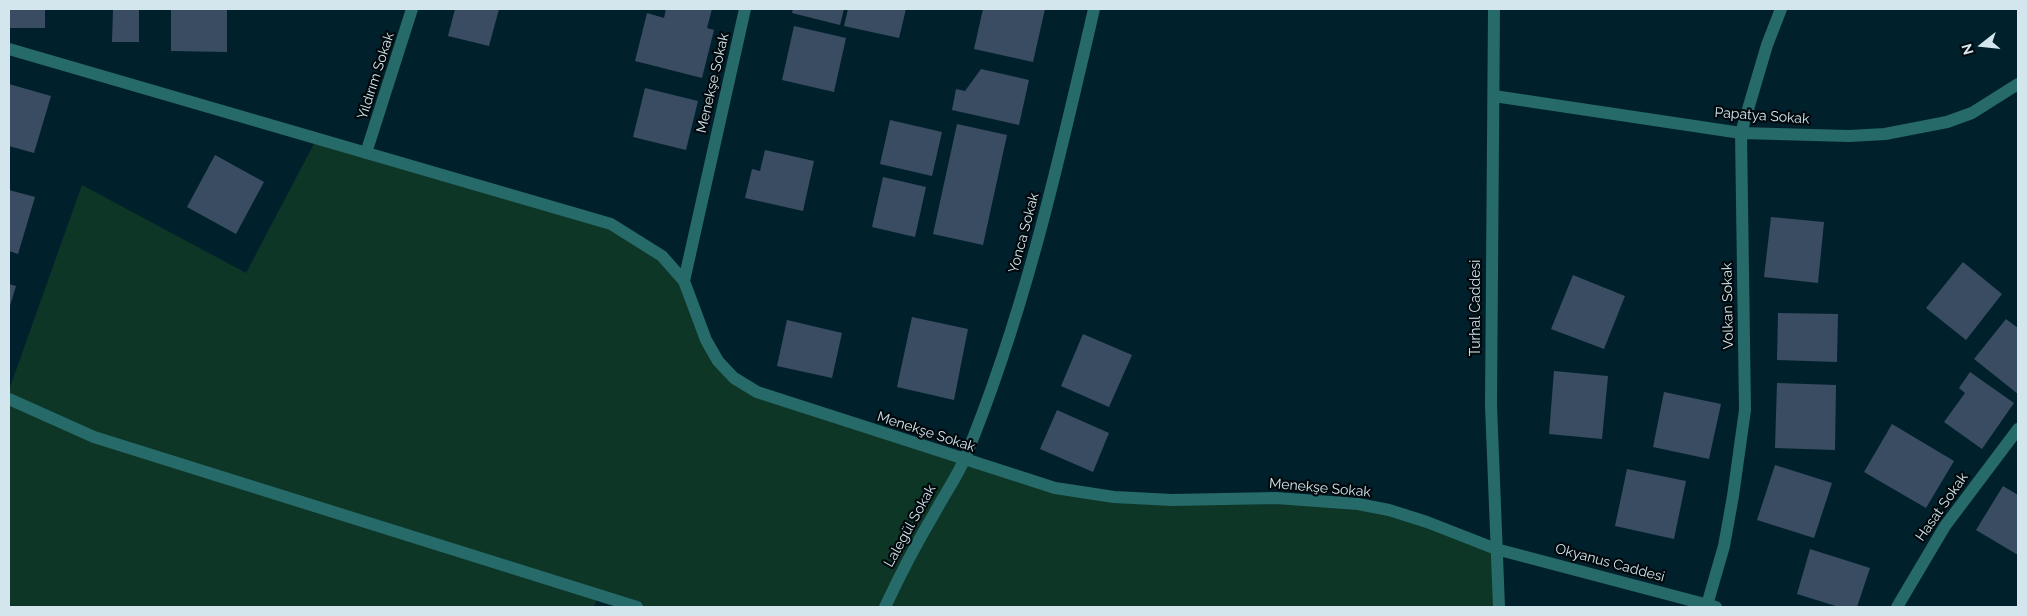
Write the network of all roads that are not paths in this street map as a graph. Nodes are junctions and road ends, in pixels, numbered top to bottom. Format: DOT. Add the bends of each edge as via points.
graph roads {
  1 [pos="412,9"];
  2 [pos="745,9"];
  3 [pos="1094,9"];
  4 [pos="1494,9"];
  5 [pos="1781,9"];
  6 [pos="9,49"];
  7 [pos="2018,84"];
  8 [pos="1494,96"];
  9 [pos="1741,133"];
  10 [pos="366,153"];
  11 [pos="684,281"];
  12 [pos="9,399"];
  13 [pos="2018,429"];
  14 [pos="964,460"];
  15 [pos="1496,549"];
  16 [pos="1711,606"];
  17 [pos="637,607"];
  18 [pos="885,607"];
  19 [pos="1499,607"];
  20 [pos="1897,607"];
  1 -- 10 [label="street, Yıldırım Sokak"];
  2 -- 11 [label="street, Menekşe Sokak"];
  3 -- 14 [label="street, Yonca Sokak" via="1064,141 1026,284 994,383"];
  4 -- 8 [label="street, Turhal Caddesi"];
  5 -- 9 [label="street, Volkan Sokak"];
  6 -- 10 [label="street"];
  7 -- 9 [label="street, Papatya Sokak" via="1972,113 1922,129 1849,136"];
  8 -- 9 [label="street, Papatya Sokak"];
  8 -- 15 [label="street, Turhal Caddesi" via="1491,405"];
  9 -- 16 [label="street, Volkan Sokak" via="1745,410 1727,529"];
  10 -- 11 [label="street" via="611,224 662,256"];
  11 -- 14 [label="street, Menekşe Sokak" via="706,340 718,361 734,378 758,392"];
  12 -- 17 [label="street" via="94,437"];
  13 -- 20 [label="street, Hasat Sokak" via="1945,526"];
  14 -- 15 [label="street, Menekşe Sokak" via="1055,488 1114,497 1172,500 1276,498 1358,504 1420,519"];
  14 -- 18 [label="street, Lalegül Sokak"];
  15 -- 16 [label="street, Okyanus Caddesi"];
  15 -- 19 [label="street, Turhal Caddesi"];
}
